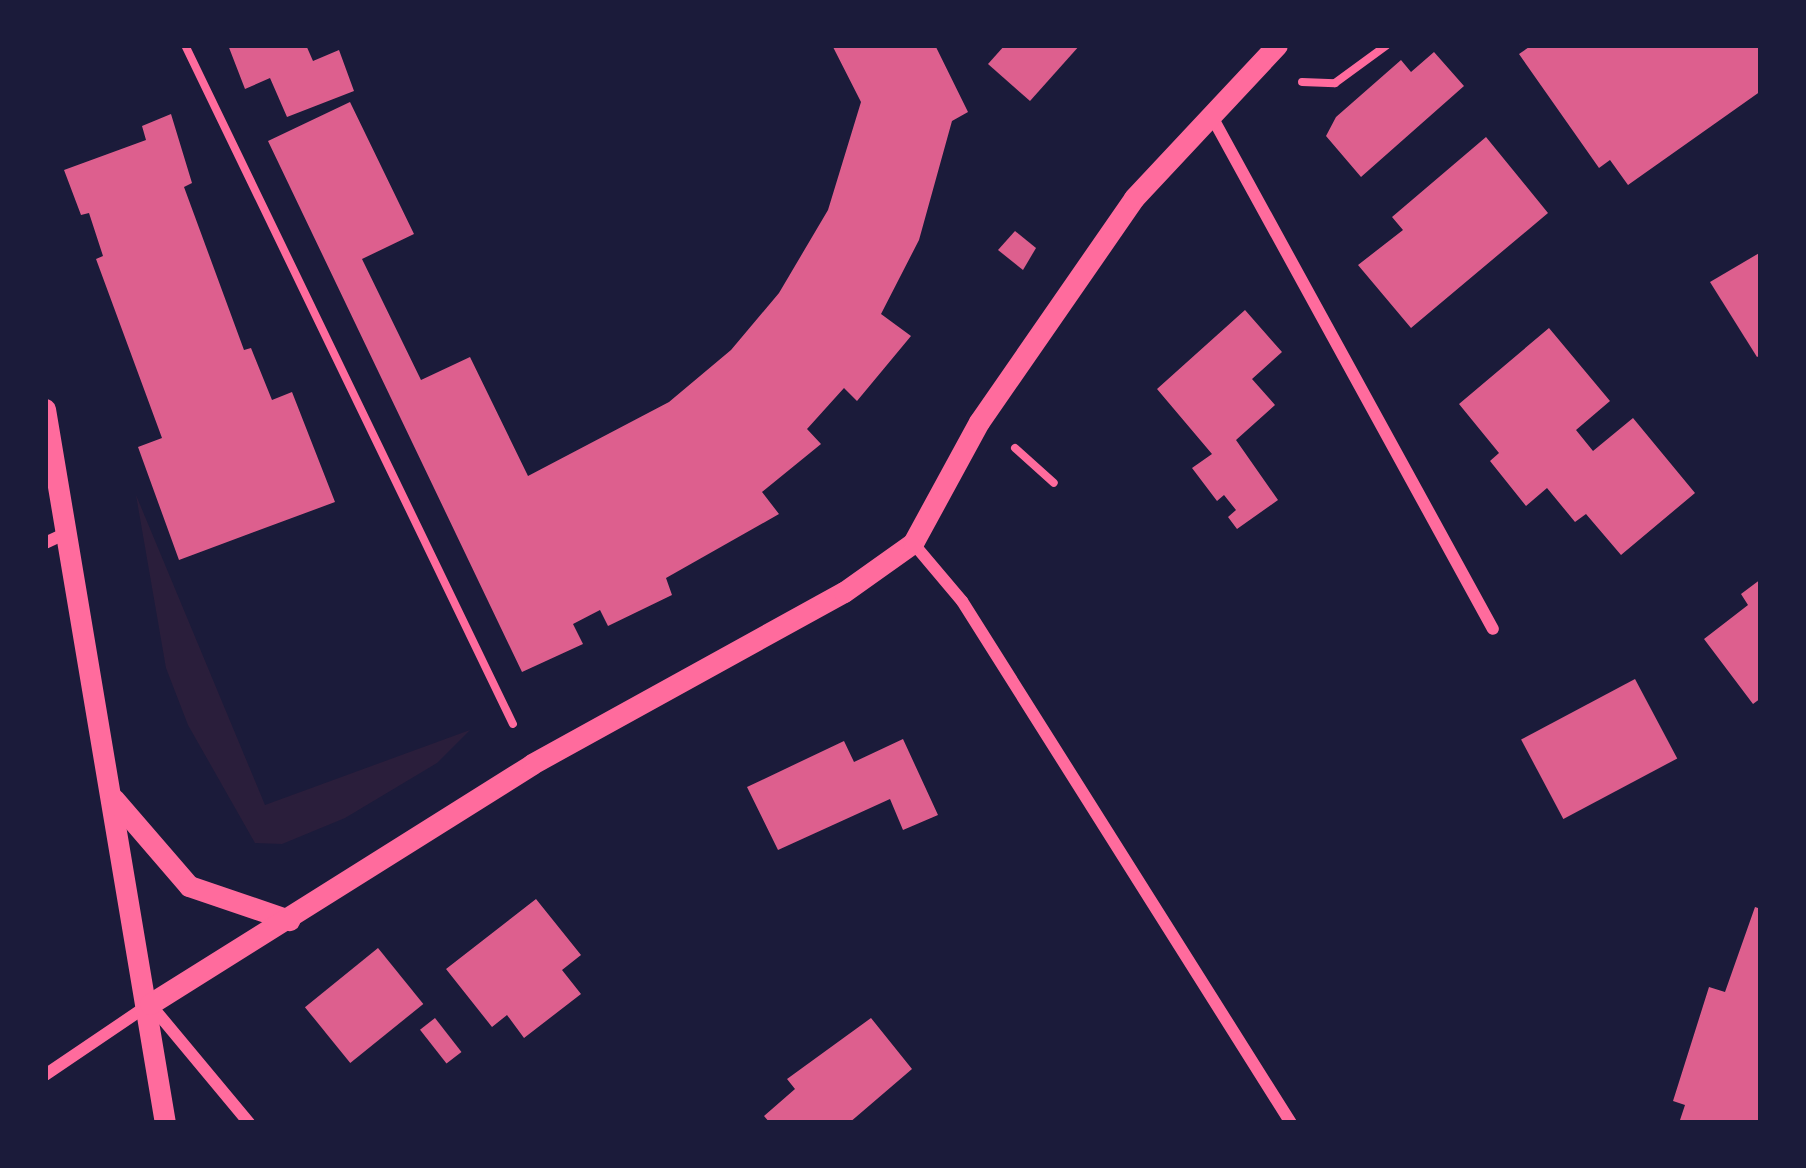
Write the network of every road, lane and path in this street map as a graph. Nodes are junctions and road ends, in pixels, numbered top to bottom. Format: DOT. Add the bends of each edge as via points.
graph roads {
  1 [pos="185,45"];
  2 [pos="1277,45"];
  3 [pos="1209,112"];
  4 [pos="45,409"];
  5 [pos="69,532"];
  6 [pos="45,543"];
  7 [pos="913,543"];
  8 [pos="1493,629"];
  9 [pos="532,764"];
  10 [pos="110,794"];
  11 [pos="289,920"];
  12 [pos="150,1004"];
  13 [pos="45,1075"];
  14 [pos="165,1123"];
  15 [pos="249,1123"];
  16 [pos="1291,1123"];
  1 -- 9 [label="path"];
  2 -- 3 [label="street"];
  3 -- 7 [label="street" via="1134,198 1066,295 979,422"];
  3 -- 8 [label="street"];
  4 -- 5 [label="street"];
  5 -- 6 [label="street"];
  5 -- 10 [label="street"];
  7 -- 9 [label="street" via="844,592"];
  7 -- 16 [label="street" via="962,601"];
  9 -- 11 [label="street"];
  10 -- 11 [label="street" via="189,886"];
  10 -- 12 [label="street"];
  11 -- 12 [label="street"];
  12 -- 13 [label="street"];
  12 -- 14 [label="street"];
  12 -- 15 [label="street"];
}
